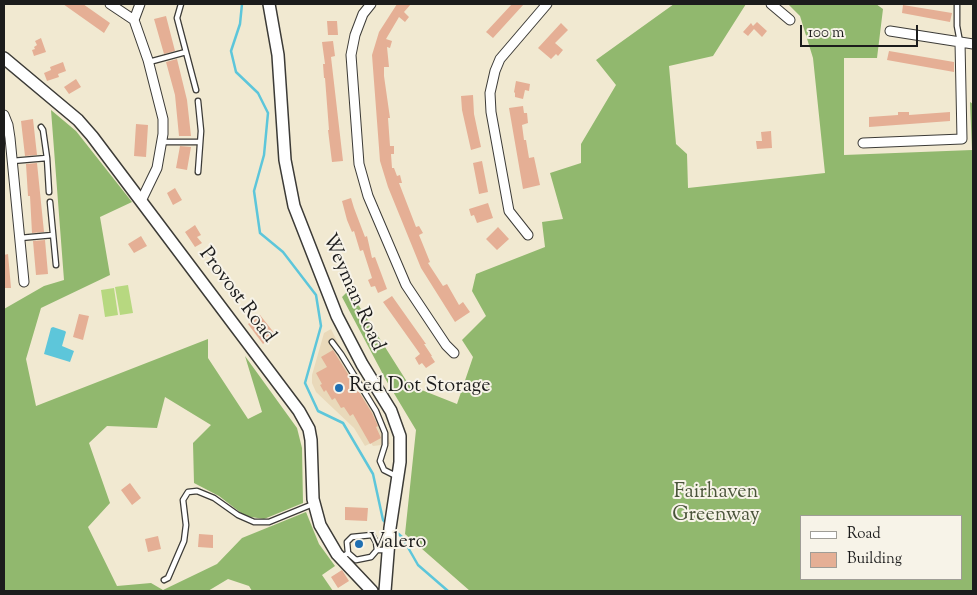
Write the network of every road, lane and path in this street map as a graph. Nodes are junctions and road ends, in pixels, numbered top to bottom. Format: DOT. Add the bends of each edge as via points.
graph roads {
  1 [pos="110,4"];
  2 [pos="140,4"];
  3 [pos="181,4"];
  4 [pos="269,4"];
  5 [pos="371,4"];
  6 [pos="547,4"];
  7 [pos="771,4"];
  8 [pos="957,4"];
  9 [pos="134,20"];
  10 [pos="790,20"];
  11 [pos="890,31"];
  12 [pos="960,42"];
  13 [pos="973,44"];
  14 [pos="186,52"];
  15 [pos="4,58"];
  16 [pos="149,62"];
  17 [pos="196,90"];
  18 [pos="198,101"];
  19 [pos="4,115"];
  20 [pos="42,127"];
  21 [pos="162,142"];
  22 [pos="200,142"];
  23 [pos="863,142"];
  24 [pos="47,158"];
  25 [pos="12,161"];
  26 [pos="198,172"];
  27 [pos="49,192"];
  28 [pos="141,201"];
  29 [pos="50,202"];
  30 [pos="54,235"];
  31 [pos="528,235"];
  32 [pos="20,238"];
  33 [pos="56,265"];
  34 [pos="24,282"];
  35 [pos="332,342"];
  36 [pos="454,353"];
  37 [pos="398,477"];
  38 [pos="314,504"];
  39 [pos="385,549"];
  40 [pos="344,555"];
  41 [pos="164,580"];
  42 [pos="372,591"];
  43 [pos="385,591"];
  1 -- 9 [label="street"];
  2 -- 9 [label="street"];
  3 -- 14 [label="lane" via="177,18"];
  4 -- 37 [label="street, Weyman Road" via="278,55 285,160 294,206 337,316 391,411 400,436"];
  5 -- 36 [label="street" via="355,35 352,55 359,164 368,196 406,285"];
  6 -- 31 [label="street" via="500,59 490,93 509,211"];
  7 -- 10 [label="street"];
  8 -- 12 [label="lane"];
  9 -- 16 [label="street"];
  11 -- 12 [label="street"];
  12 -- 13 [label="street"];
  12 -- 23 [label="street" via="962,139"];
  14 -- 16 [label="lane"];
  14 -- 17 [label="lane"];
  15 -- 28 [label="street, Provost Road" via="78,120"];
  16 -- 21 [label="street" via="163,119"];
  18 -- 22 [label="lane"];
  19 -- 25 [label="street"];
  20 -- 24 [label="lane"];
  21 -- 22 [label="lane"];
  21 -- 28 [label="street" via="157,168"];
  22 -- 26 [label="lane"];
  24 -- 25 [label="lane"];
  24 -- 27 [label="lane"];
  25 -- 32 [label="street"];
  28 -- 38 [label="street, Provost Road" via="304,419 311,440"];
  29 -- 30 [label="lane"];
  30 -- 32 [label="lane"];
  30 -- 33 [label="lane"];
  32 -- 34 [label="street"];
  35 -- 37 [label="lane" via="376,411 385,433 380,461 384,470"];
  37 -- 39 [label="street, Weyman Road"];
  38 -- 40 [label="street, Provost Road" via="326,537"];
  38 -- 41 [label="lane" via="269,522 254,522 214,498 197,491 188,492 183,500 184,541 168,578"];
  39 -- 40 [label="lane" via="371,557 356,560"];
  39 -- 40 [label="lane" via="372,535 352,537 347,542"];
  39 -- 43 [label="street, Weyman Road"];
  40 -- 42 [label="street, Provost Road"];
}
